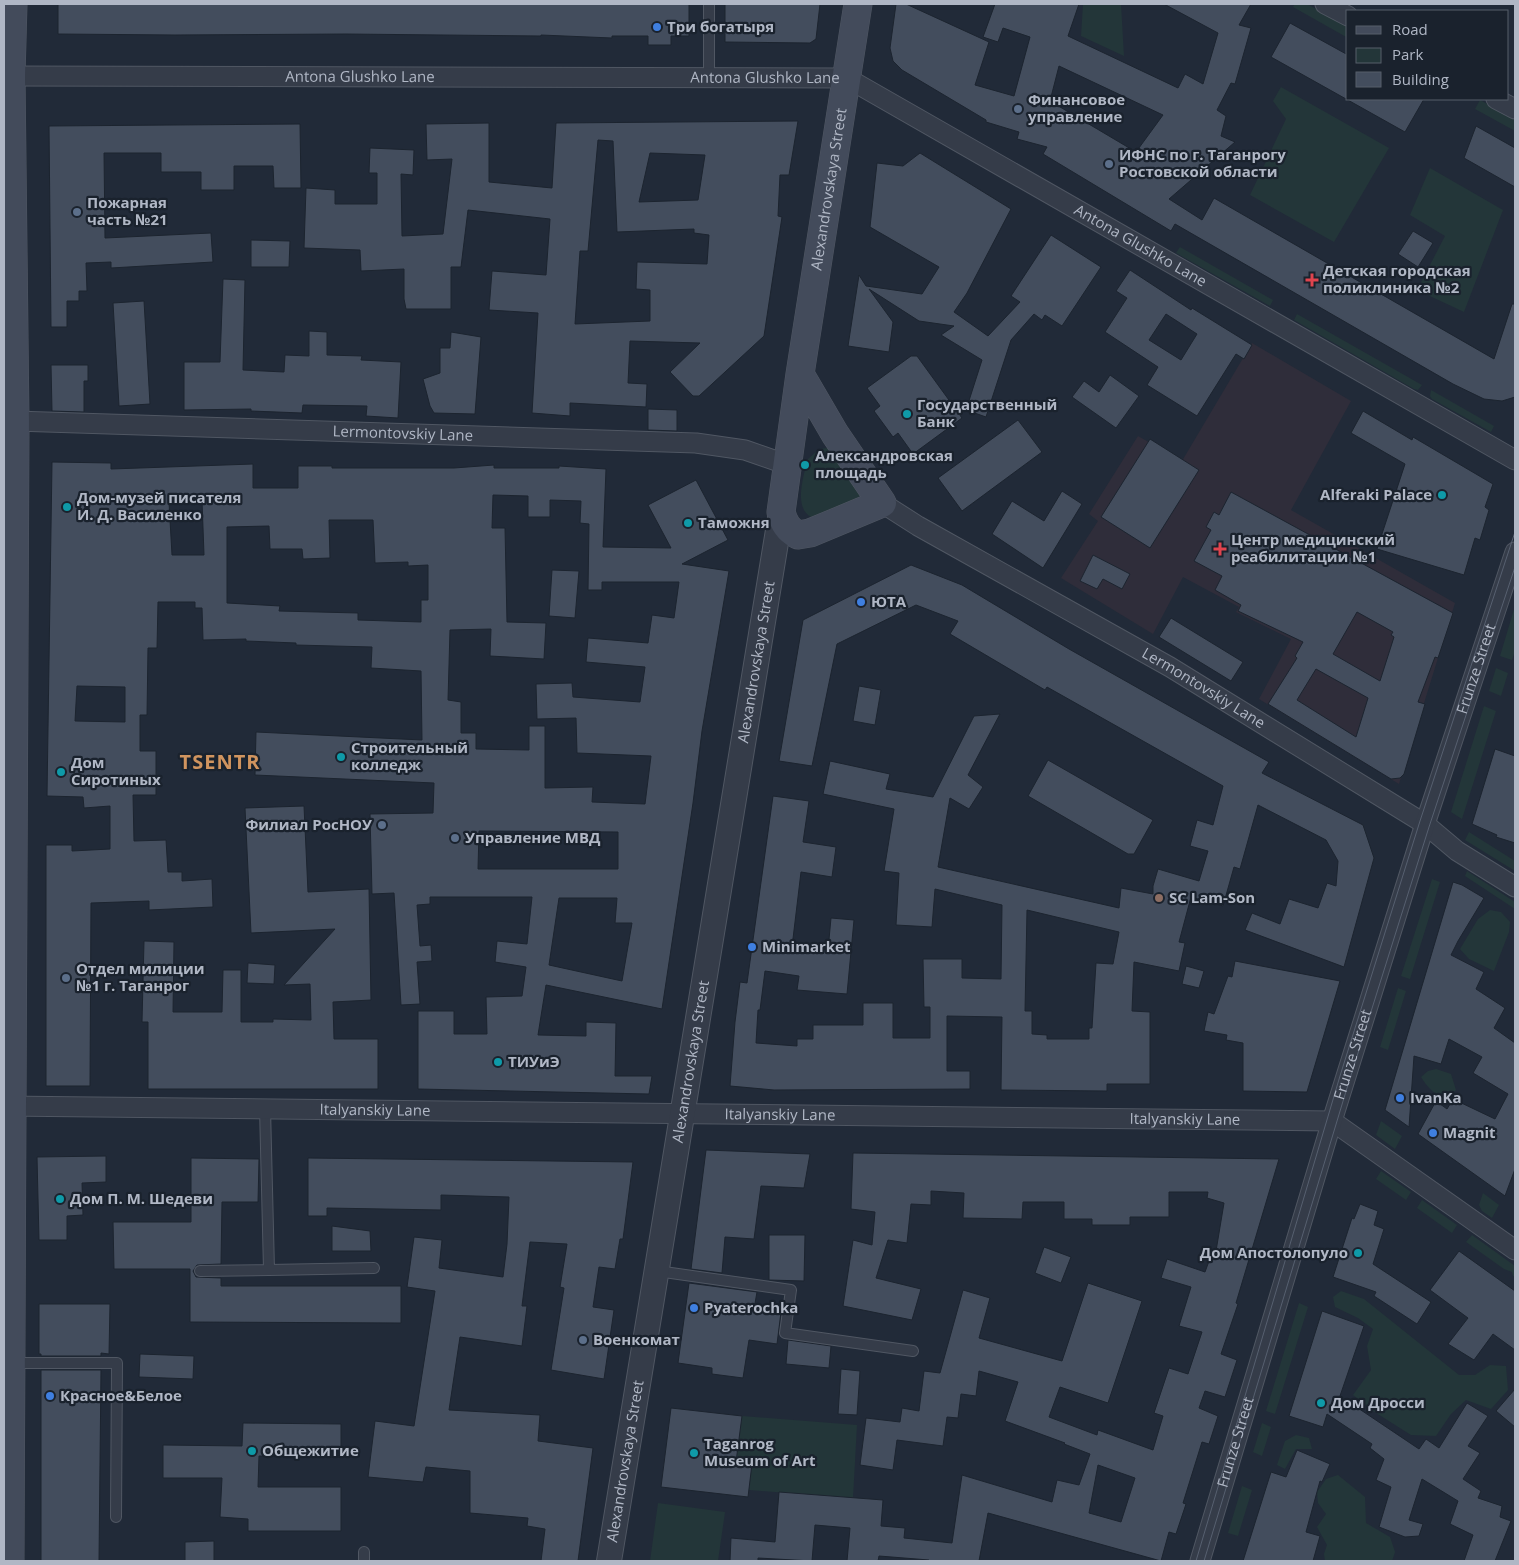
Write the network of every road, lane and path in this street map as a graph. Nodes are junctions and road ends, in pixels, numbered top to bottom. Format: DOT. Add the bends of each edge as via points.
graph roads {
  1 [pos="13,4"];
  2 [pos="709,4"];
  3 [pos="858,4"];
  4 [pos="1325,4"];
  5 [pos="1346,15"];
  6 [pos="7,76"];
  7 [pos="709,78"];
  8 [pos="847,78"];
  9 [pos="1498,100"];
  10 [pos="1515,109"];
  11 [pos="800,374"];
  12 [pos="15,421"];
  13 [pos="835,434"];
  14 [pos="789,455"];
  15 [pos="1515,460"];
  16 [pos="882,504"];
  17 [pos="781,512"];
  18 [pos="810,533"];
  19 [pos="1515,552"];
  20 [pos="773,562"];
  21 [pos="1425,824"];
  22 [pos="1515,887"];
  23 [pos="8,1106"];
  24 [pos="265,1108"];
  25 [pos="681,1114"];
  26 [pos="1332,1121"];
  27 [pos="1515,1250"];
  28 [pos="374,1268"];
  29 [pos="269,1270"];
  30 [pos="200,1271"];
  31 [pos="656,1271"];
  32 [pos="913,1351"];
  33 [pos="11,1363"];
  34 [pos="116,1516"];
  35 [pos="10,1561"];
  36 [pos="609,1561"];
  37 [pos="1200,1561"];
  1 -- 6 [label="main road"];
  2 -- 7 [label="lane"];
  3 -- 8 [label="main road, Alexandrovskaya Street"];
  4 -- 5 [label="street"];
  6 -- 7 [label="street, Antona Glushko Lane"];
  6 -- 12 [label="main road"];
  7 -- 8 [label="street, Antona Glushko Lane"];
  8 -- 11 [label="main road, Alexandrovskaya Street"];
  8 -- 15 [label="street, Antona Glushko Lane"];
  9 -- 10 [label="street"];
  11 -- 13 [label="main road"];
  11 -- 14 [label="main road, Alexandrovskaya Street"];
  12 -- 14 [label="street, Lermontovskiy Lane" via="696,443"];
  12 -- 23 [label="main road"];
  13 -- 14 [label="main road" via="823,427 810,429"];
  13 -- 16 [label="main road"];
  14 -- 17 [label="main road, Alexandrovskaya Street"];
  16 -- 18 [label="main road"];
  16 -- 21 [label="street, Lermontovskiy Lane" via="1170,667"];
  17 -- 18 [label="main road" via="790,531 798,535"];
  17 -- 20 [label="street, Alexandrovskaya Street"];
  18 -- 20 [label="street"];
  19 -- 21 [label="street, Frunze Street"];
  20 -- 25 [label="street, Alexandrovskaya Street"];
  21 -- 22 [label="street, Lermontovskiy Lane" via="1457,851"];
  21 -- 26 [label="street, Frunze Street"];
  23 -- 24 [label="street, Italyanskiy Lane"];
  23 -- 33 [label="main road"];
  24 -- 25 [label="street, Italyanskiy Lane"];
  24 -- 29 [label="lane"];
  25 -- 26 [label="street, Italyanskiy Lane"];
  25 -- 31 [label="street, Alexandrovskaya Street"];
  26 -- 27 [label="street"];
  26 -- 37 [label="street, Frunze Street"];
  28 -- 29 [label="lane"];
  29 -- 30 [label="lane"];
  31 -- 32 [label="lane" via="791,1290 785,1333"];
  31 -- 36 [label="street, Alexandrovskaya Street"];
  33 -- 34 [label="lane" via="117,1364"];
  33 -- 35 [label="main road"];
}
